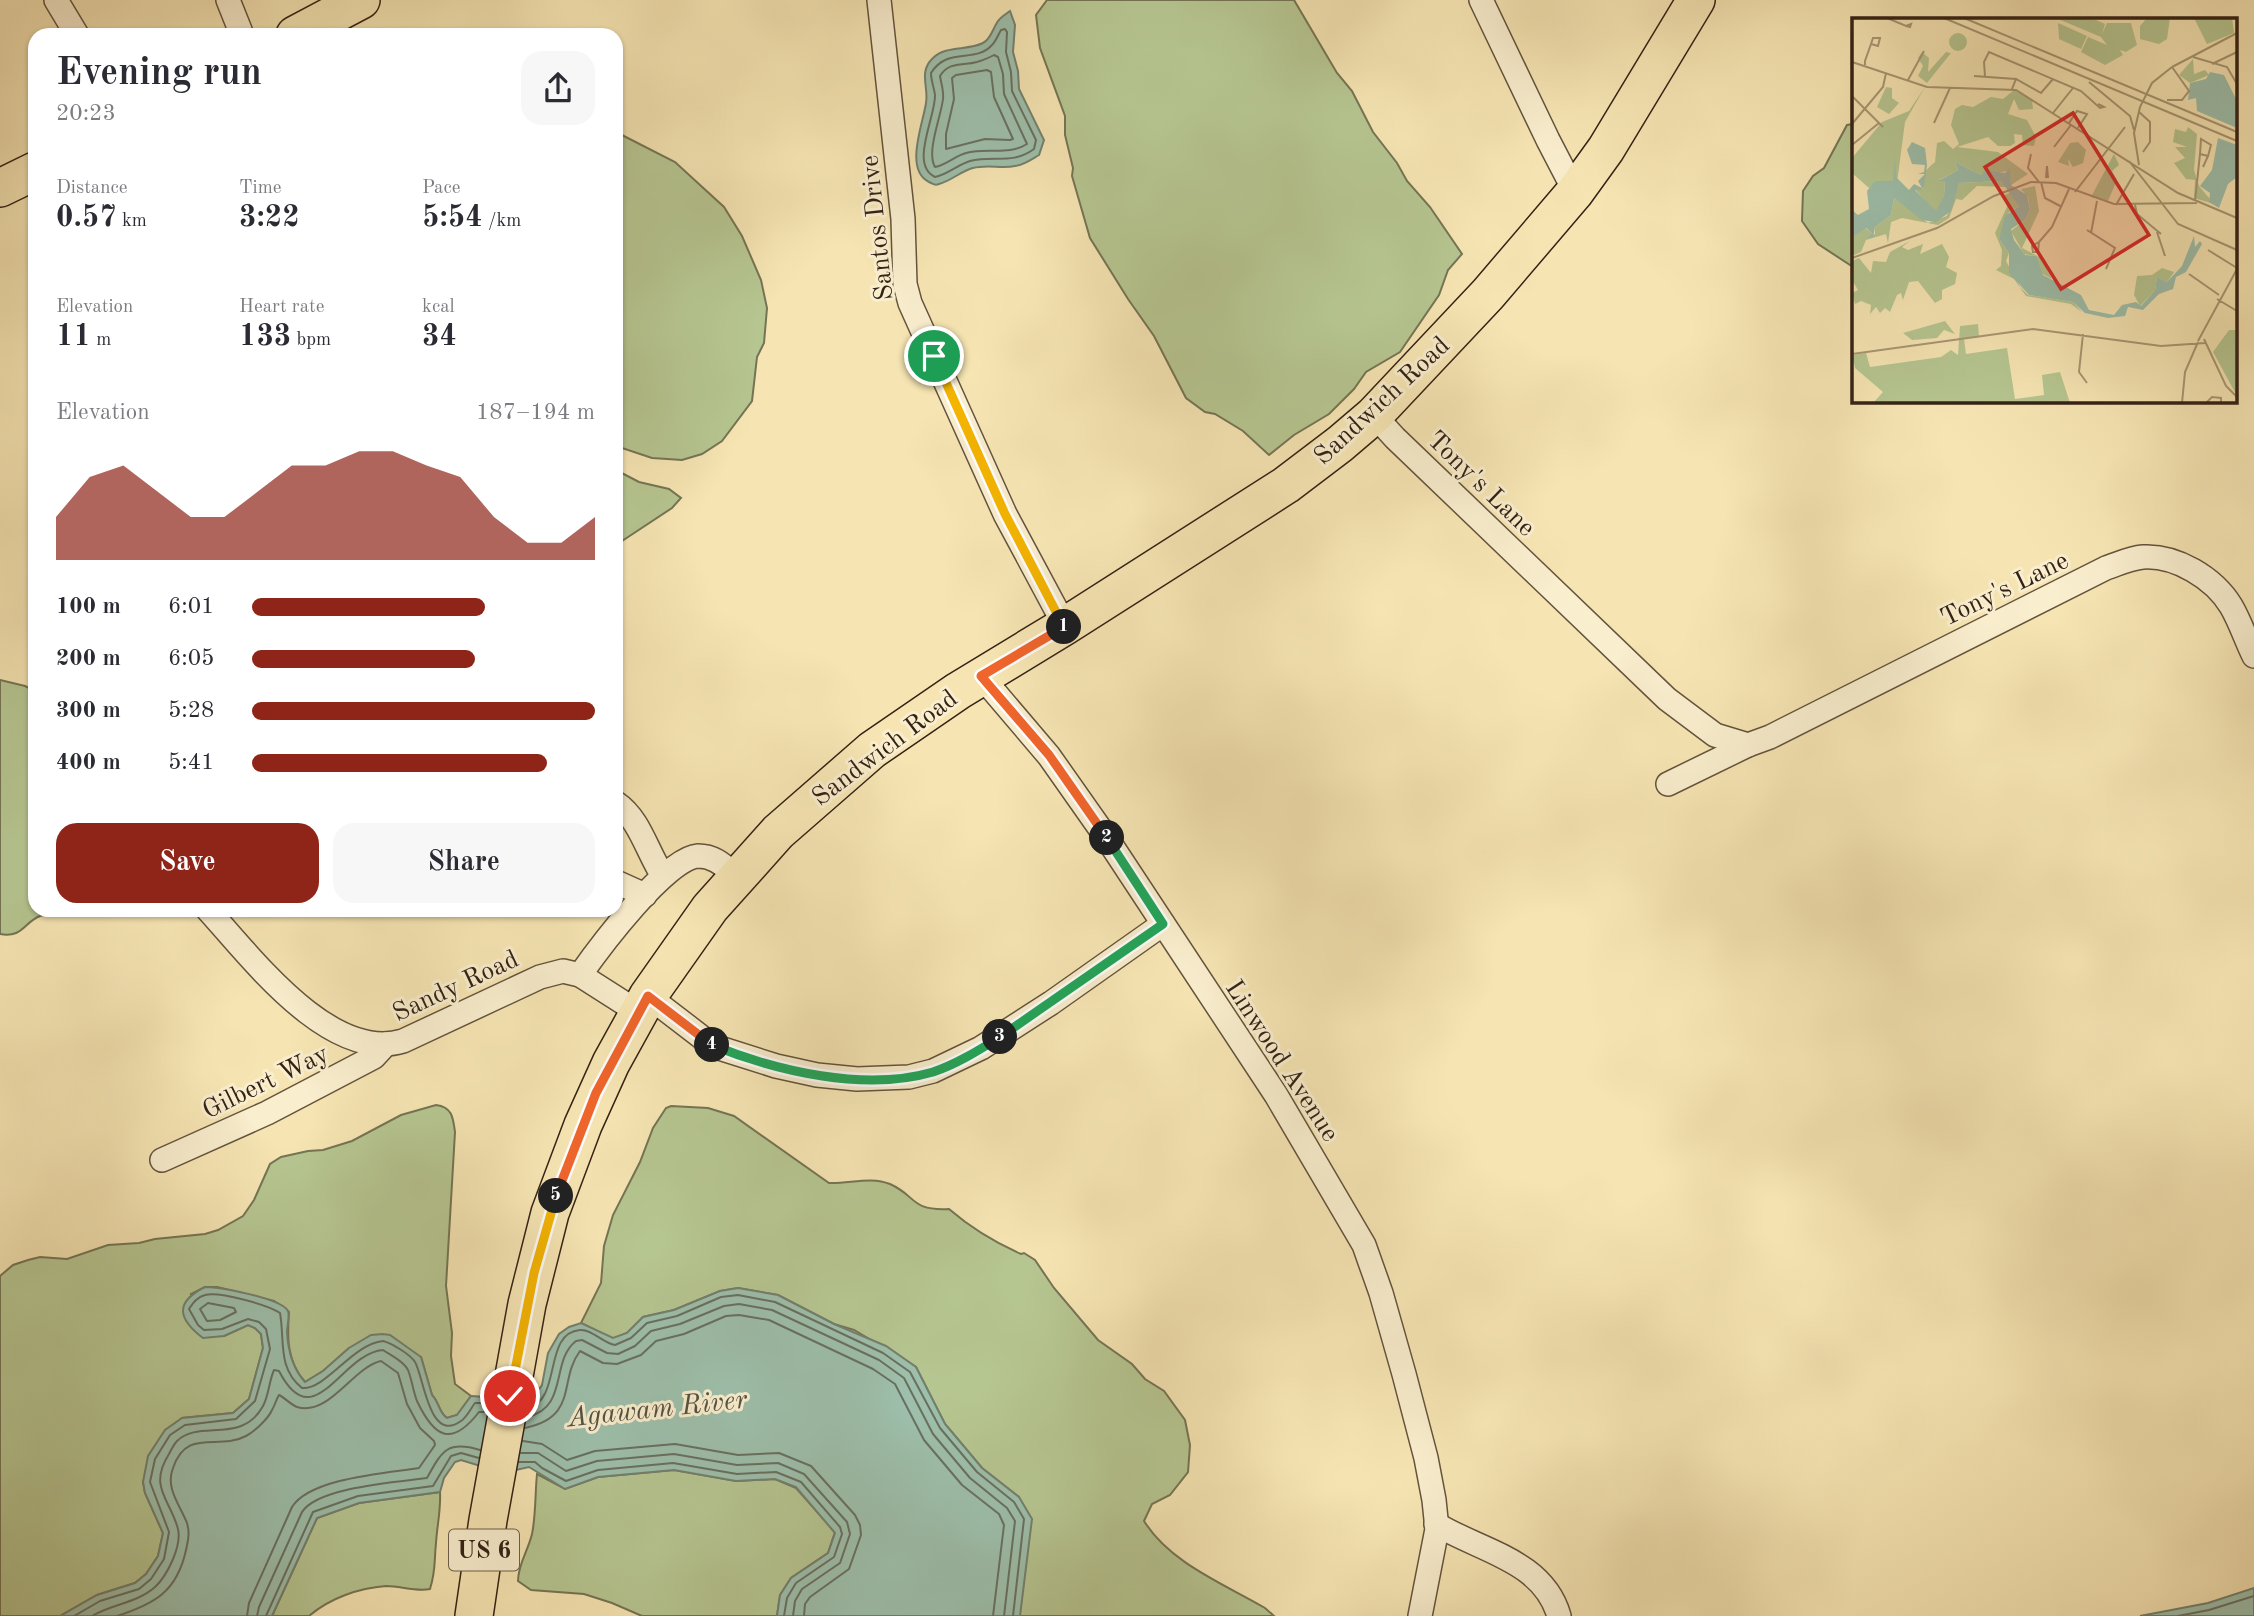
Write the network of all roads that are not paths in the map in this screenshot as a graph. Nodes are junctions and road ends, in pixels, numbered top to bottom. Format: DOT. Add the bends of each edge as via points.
graph roads {
  1 [pos="56,0"];
  2 [pos="228,0"];
  3 [pos="361,0"];
  4 [pos="879,0"];
  5 [pos="1481,0"];
  6 [pos="1696,0"];
  7 [pos="73,28"];
  8 [pos="239,28"];
  9 [pos="308,28"];
  10 [pos="28,174"];
  11 [pos="0,188"];
  12 [pos="1575,192"];
  13 [pos="1374,415"];
  14 [pos="1065,626"];
  15 [pos="2254,656"];
  16 [pos="981,676"];
  17 [pos="1748,745"];
  18 [pos="1668,785"];
  19 [pos="623,810"];
  20 [pos="663,876"];
  21 [pos="736,876"];
  22 [pos="623,885"];
  23 [pos="645,895"];
  24 [pos="214,917"];
  25 [pos="1163,924"];
  26 [pos="580,975"];
  27 [pos="643,1004"];
  28 [pos="386,1044"];
  29 [pos="162,1160"];
  30 [pos="1436,1524"];
  31 [pos="474,1616"];
  32 [pos="1420,1616"];
  33 [pos="1559,1616"];
  1 -- 7 [label="street"];
  2 -- 8 [label="street"];
  3 -- 9 [label="main road"];
  4 -- 14 [label="street, Santos Drive" via="910,303 1005,514"];
  5 -- 12 [label="street"];
  6 -- 12 [label="main road, Sandwich Road / US 6"];
  10 -- 11 [label="main road"];
  12 -- 13 [label="main road, Sandwich Road / US 6" via="1489,294"];
  13 -- 14 [label="main road, Sandwich Road / US 6" via="1286,485"];
  13 -- 17 [label="street, Tony's Lane" via="1658,692 1715,735"];
  14 -- 16 [label="main road, Sandwich Road / US 6"];
  15 -- 17 [label="street, Tony's Lane" via="2231,607 2210,581 2170,561 2136,558 2106,568"];
  16 -- 21 [label="main road, Sandwich Road / US 6" via="847,769"];
  16 -- 25 [label="street, Linwood Avenue" via="1049,755"];
  17 -- 18 [label="street, Tony's Lane"];
  19 -- 20 [label="street" via="634,820"];
  20 -- 21 [label="street" via="695,856 717,860"];
  20 -- 23 [label="street"];
  21 -- 27 [label="main road, Sandwich Road / US 6" via="685,940"];
  22 -- 23 [label="street"];
  23 -- 26 [label="street"];
  24 -- 28 [label="street, Sandy Road" via="313,1016 361,1042"];
  25 -- 27 [label="street" via="981,1048 933,1072 909,1077 857,1079 776,1066 713,1046"];
  25 -- 30 [label="street, Linwood Avenue" via="1276,1095 1363,1245 1419,1430"];
  26 -- 27 [label="street"];
  26 -- 28 [label="street, Sandy Road" via="564,971 540,977 423,1033"];
  27 -- 31 [label="main road, Sandwich Road / US 6" via="596,1093 550,1213 510,1396"];
  28 -- 29 [label="street, Gilbert Way" via="374,1057 267,1113"];
  30 -- 32 [label="street, Linwood Avenue"];
  30 -- 33 [label="street" via="1528,1572 1546,1590"];
}
